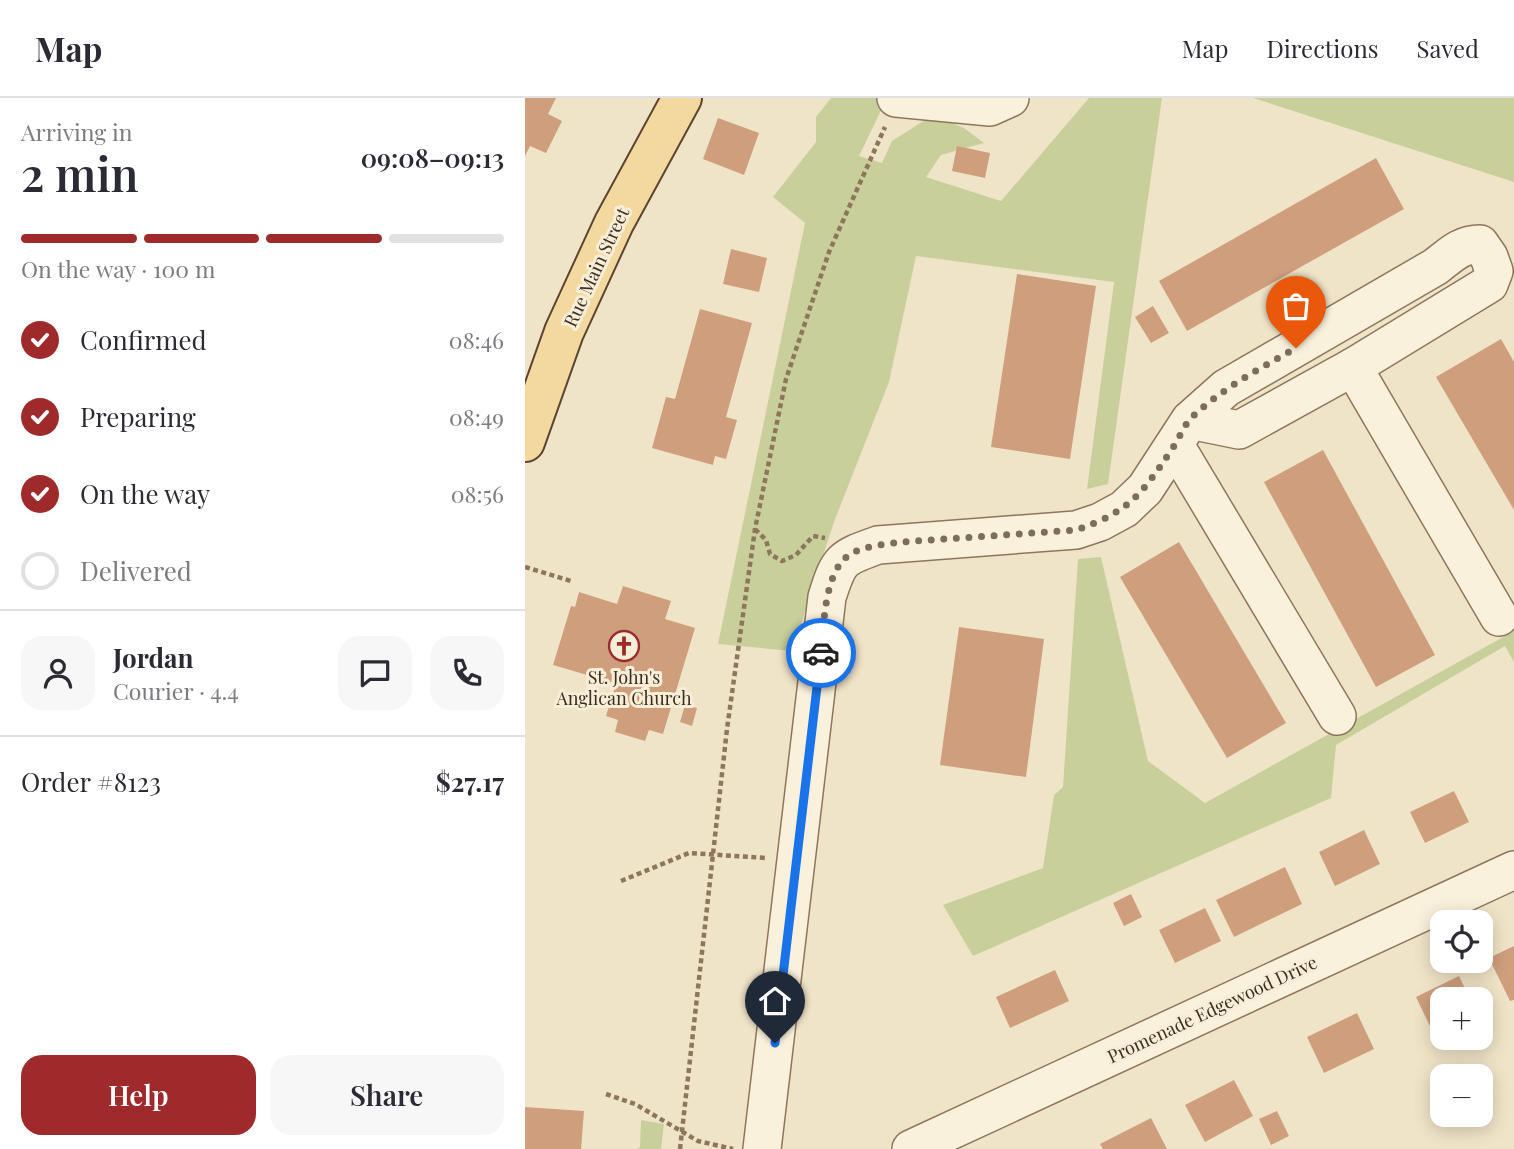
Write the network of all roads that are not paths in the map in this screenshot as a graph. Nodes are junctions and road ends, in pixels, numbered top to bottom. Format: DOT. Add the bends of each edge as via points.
graph roads {
  1 [pos="682,98"];
  2 [pos="897,98"];
  3 [pos="1010,98"];
  4 [pos="1504,277"];
  5 [pos="1353,367"];
  6 [pos="1182,432"];
  7 [pos="525,442"];
  8 [pos="1499,617"];
  9 [pos="1337,716"];
  10 [pos="1514,870"];
  11 [pos="762,1149"];
  12 [pos="911,1149"];
  1 -- 7 [label="main road, Rue Main Street" via="614,223 557,350"];
  2 -- 3 [label="street" via="990,107"];
  4 -- 5 [label="street"];
  4 -- 6 [label="street" via="1479,244 1456,249 1435,267 1226,388"];
  5 -- 6 [label="street" via="1239,430"];
  5 -- 8 [label="street"];
  6 -- 9 [label="street"];
  6 -- 11 [label="street" via="1145,489 1100,522 1076,530 890,544 849,555 837,568 827,597"];
  10 -- 12 [label="street, Promenade Edgewood Drive"];
}
